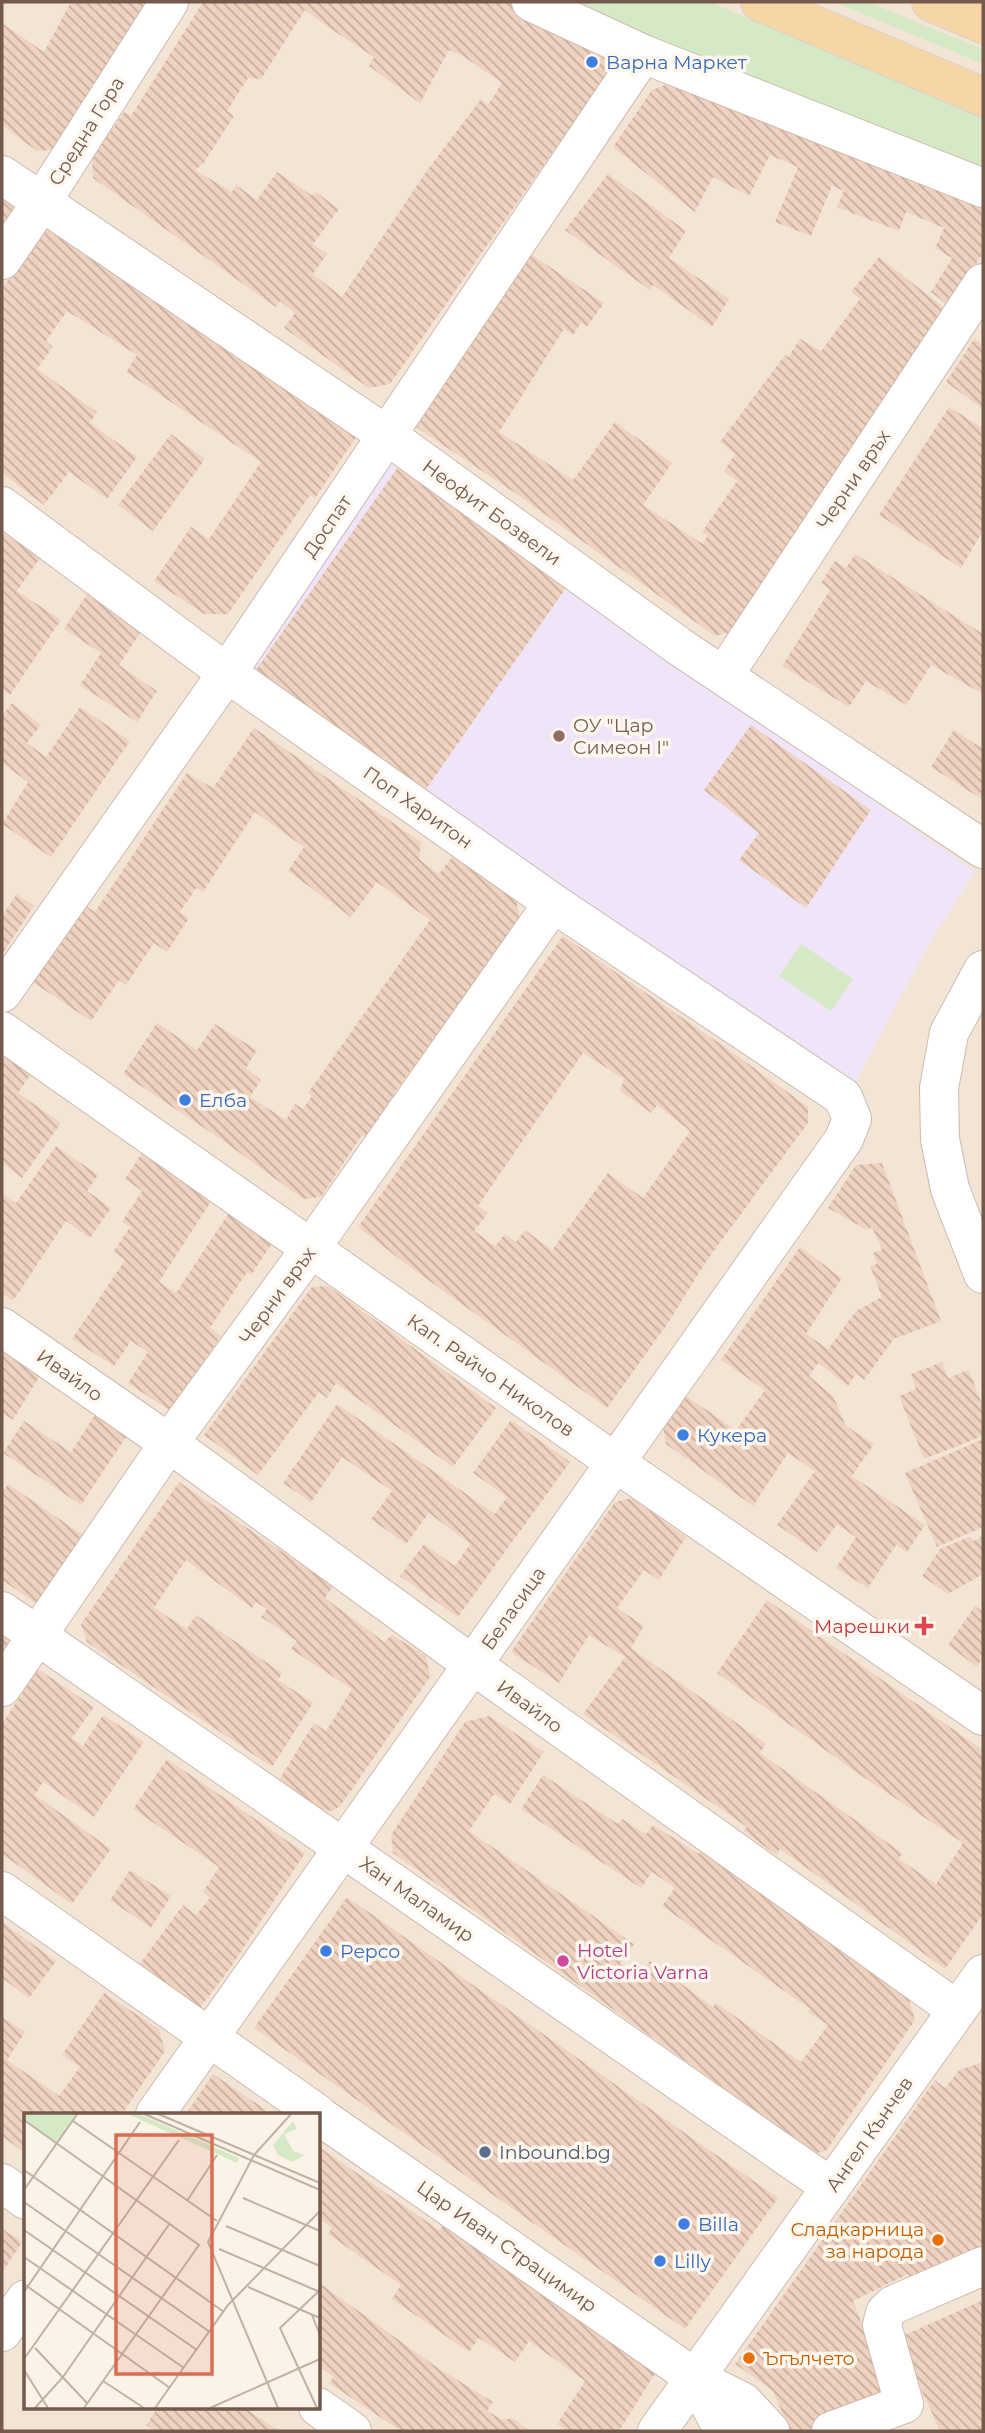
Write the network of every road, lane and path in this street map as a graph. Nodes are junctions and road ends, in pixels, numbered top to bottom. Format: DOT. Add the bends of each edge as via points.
graph roads {
  1 [pos="169,2"];
  2 [pos="531,2"];
  3 [pos="760,2"];
  4 [pos="931,2"];
  5 [pos="983,24"];
  6 [pos="643,54"];
  7 [pos="983,97"];
  8 [pos="2,175"];
  9 [pos="983,188"];
  10 [pos="41,204"];
  11 [pos="2,260"];
  12 [pos="983,283"];
  13 [pos="388,436"];
  14 [pos="2,506"];
  15 [pos="227,673"];
  16 [pos="724,675"];
  17 [pos="983,849"];
  18 [pos="553,903"];
  19 [pos="983,970"];
  20 [pos="2,993"];
  21 [pos="2,1031"];
  22 [pos="843,1097"];
  23 [pos="311,1248"];
  24 [pos="983,1274"];
  25 [pos="2,1327"];
  26 [pos="169,1443"];
  27 [pos="616,1463"];
  28 [pos="2,1611"];
  29 [pos="37,1635"];
  30 [pos="473,1665"];
  31 [pos="2,1687"];
  32 [pos="983,1716"];
  33 [pos="343,1847"];
  34 [pos="2,1891"];
  35 [pos="973,1998"];
  36 [pos="208,2038"];
  37 [pos="156,2113"];
  38 [pos="315,2113"];
  39 [pos="320,2116"];
  40 [pos="2,2183"];
  41 [pos="831,2188"];
  42 [pos="24,2199"];
  43 [pos="983,2266"];
  44 [pos="24,2302"];
  45 [pos="2,2332"];
  46 [pos="695,2378"];
  47 [pos="319,2408"];
  48 [pos="909,2417"];
  49 [pos="352,2431"];
  50 [pos="657,2431"];
  51 [pos="724,2431"];
  52 [pos="770,2431"];
  53 [pos="831,2431"];
  1 -- 10 [label="street, Средна Гора"];
  2 -- 6 [label="street"];
  3 -- 7 [label="main road"];
  4 -- 5 [label="main road"];
  6 -- 9 [label="street"];
  6 -- 13 [label="street, Доспат"];
  8 -- 10 [label="street, Неофит Бозвели"];
  10 -- 11 [label="street, Средна Гора"];
  10 -- 13 [label="street, Неофит Бозвели"];
  12 -- 16 [label="street, Черни връх"];
  13 -- 15 [label="street, Доспат"];
  13 -- 16 [label="street, Неофит Бозвели"];
  14 -- 15 [label="street, Поп Харитон"];
  15 -- 18 [label="street, Поп Харитон"];
  15 -- 20 [label="street, Доспат"];
  16 -- 17 [label="street, Неофит Бозвели"];
  18 -- 22 [label="street, Поп Харитон"];
  18 -- 23 [label="street, Черни връх"];
  19 -- 24 [label="street" via="949,1034 939,1088 940,1139 950,1189"];
  21 -- 23 [label="street, Кап. Райчо Николов"];
  22 -- 27 [label="street, Беласица" via="852,1119 844,1139"];
  23 -- 26 [label="street, Черни връх"];
  23 -- 27 [label="street, Кап. Райчо Николов"];
  25 -- 26 [label="street, Ивайло"];
  26 -- 29 [label="street, Черни връх"];
  26 -- 30 [label="street, Ивайло"];
  27 -- 30 [label="street, Беласица"];
  27 -- 32 [label="street, Кап. Райчо Николов"];
  28 -- 29 [label="street, Хан Маламир"];
  29 -- 31 [label="street, Черни връх"];
  29 -- 33 [label="street, Хан Маламир"];
  30 -- 33 [label="street, Беласица"];
  30 -- 35 [label="street, Ивайло"];
  33 -- 36 [label="street, Беласица"];
  33 -- 41 [label="street, Хан Маламир"];
  34 -- 36 [label="street, Цар Иван Страцимир"];
  35 -- 41 [label="street, Ангел Кънчев"];
  36 -- 37 [label="street, Беласица"];
  36 -- 38 [label="street, Цар Иван Страцимир"];
  39 -- 46 [label="street, Цар Иван Страцимир"];
  40 -- 42 [label="street"];
  41 -- 46 [label="street, Ангел Кънчев"];
  43 -- 48 [label="street" via="892,2305 885,2313 882,2325"];
  44 -- 45 [label="street"];
  46 -- 50 [label="street, Ангел Кънчев"];
  46 -- 51 [label="street"];
  46 -- 52 [label="street, Цар Иван Страцимир" via="743,2402"];
  47 -- 49 [label="street"];
  48 -- 53 [label="street"];
}
